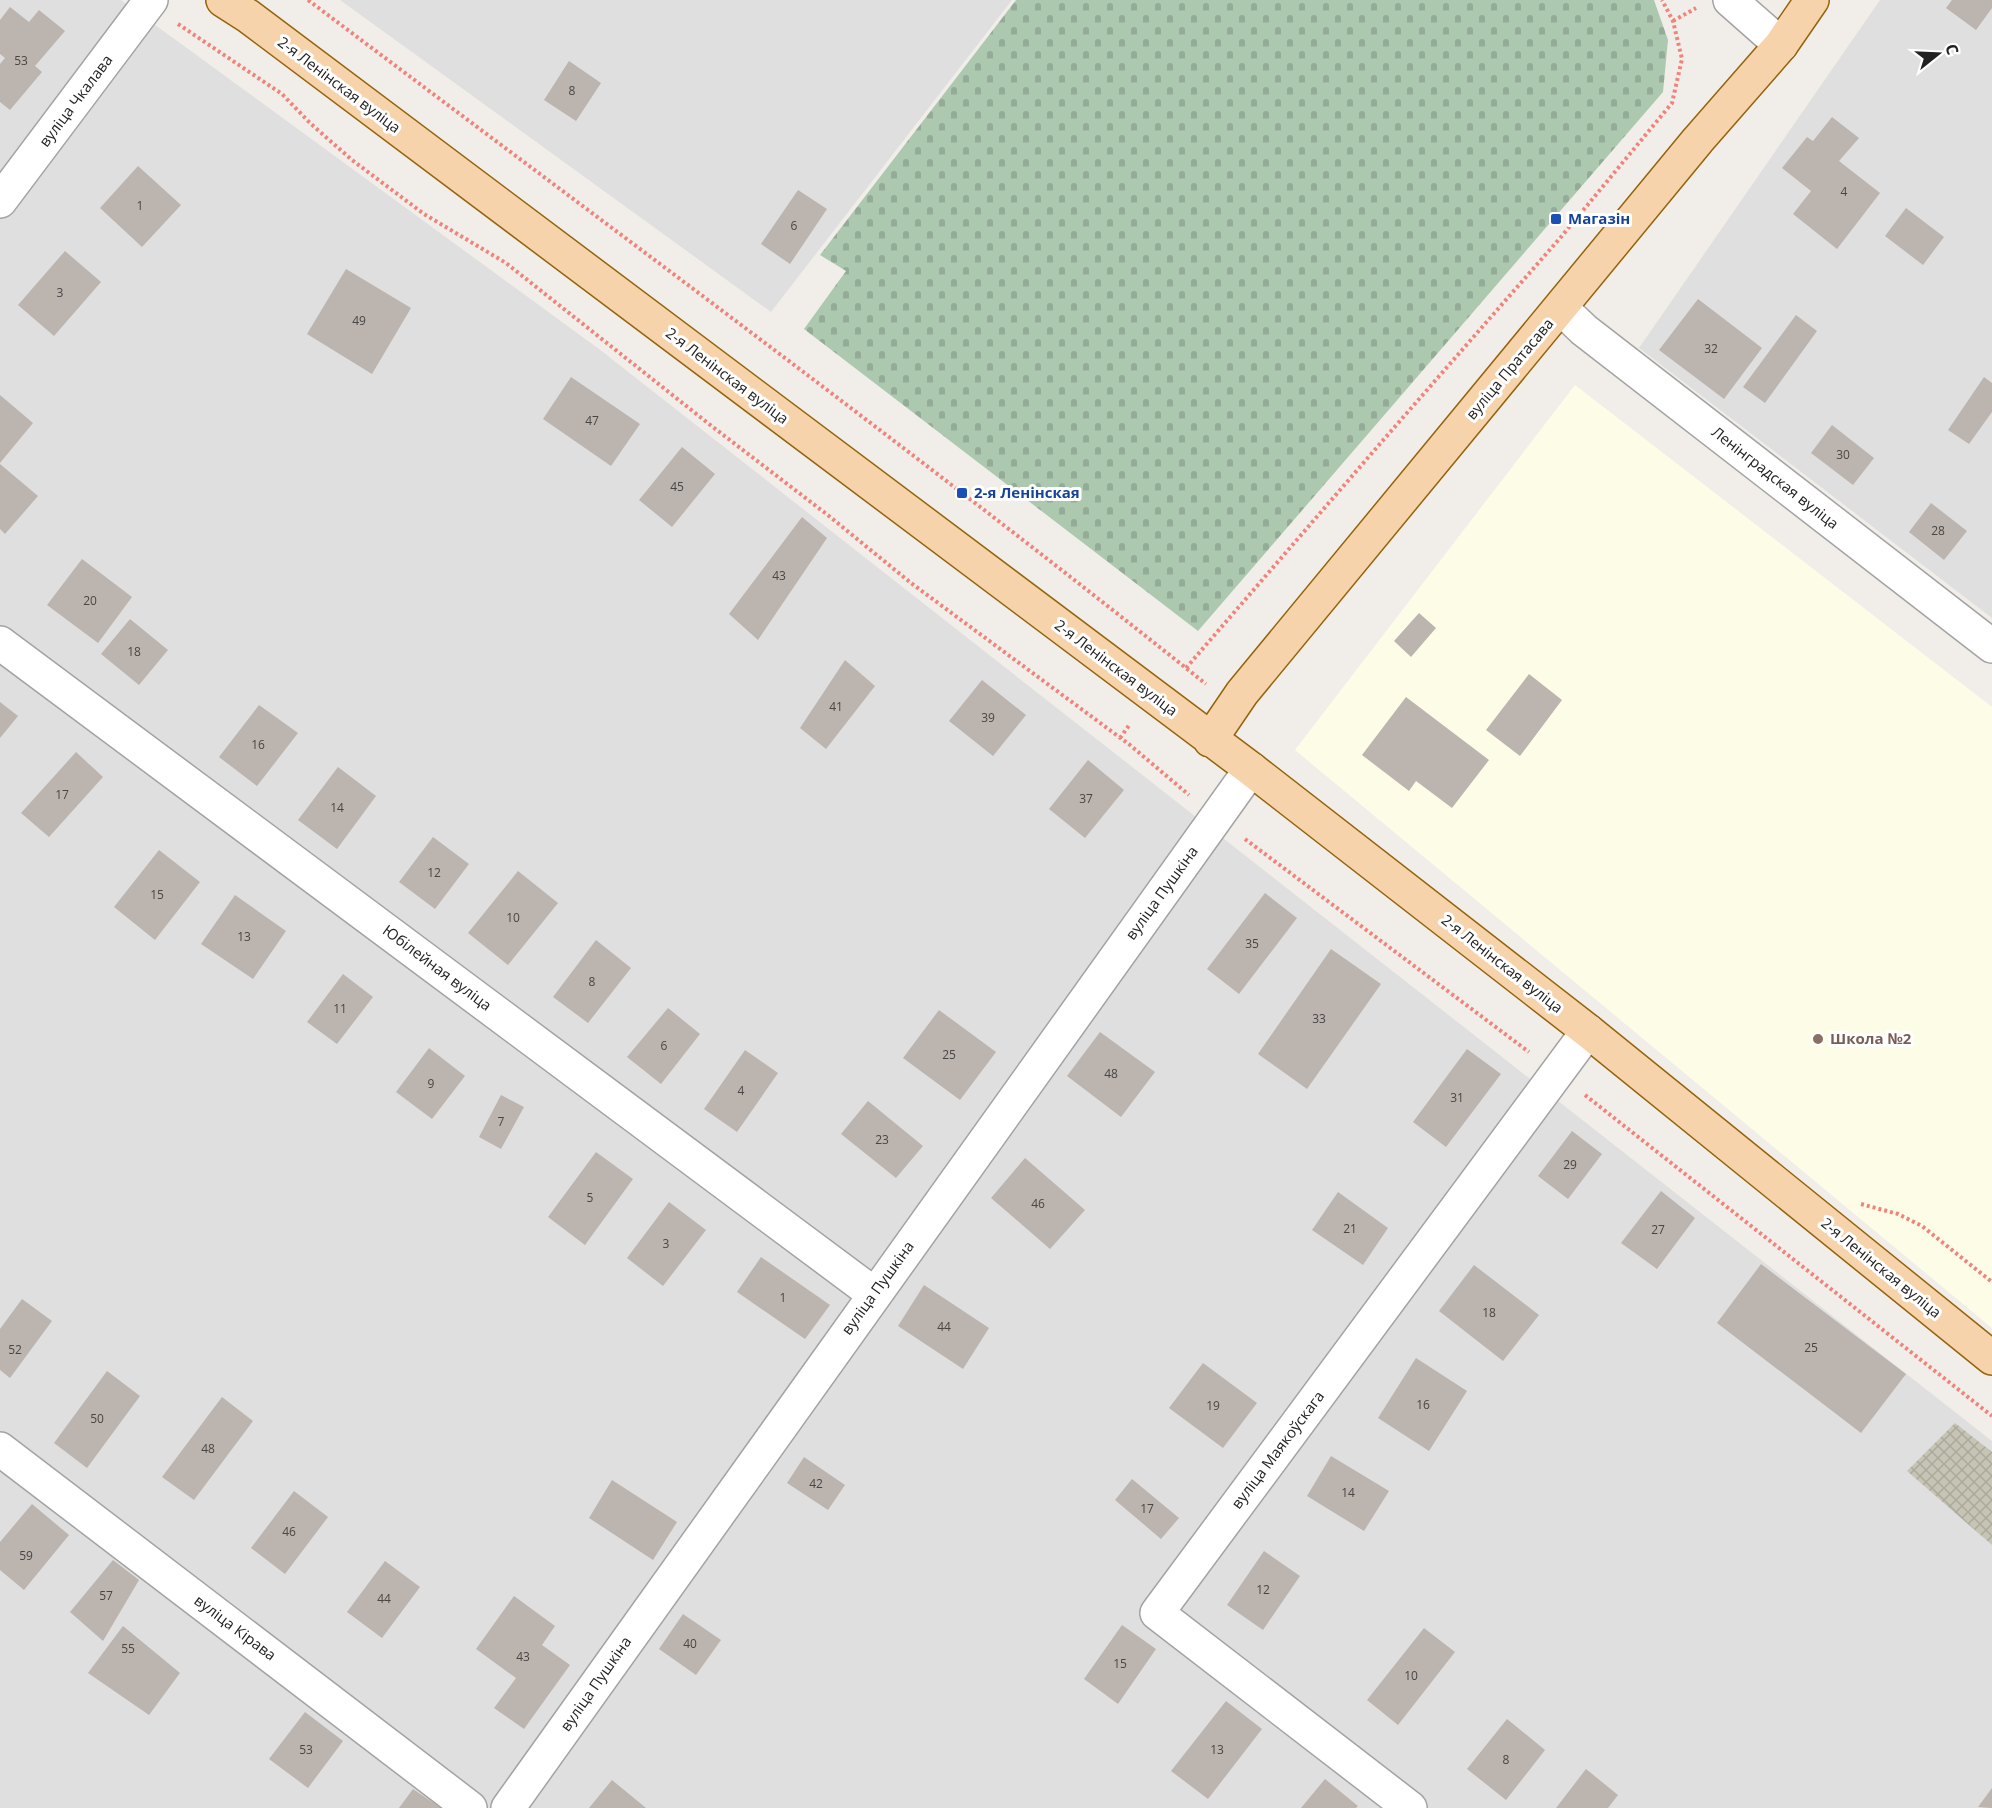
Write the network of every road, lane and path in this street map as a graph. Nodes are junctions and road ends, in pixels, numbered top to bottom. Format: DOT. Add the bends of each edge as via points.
graph roads {
  1 [pos="151,0"];
  2 [pos="223,0"];
  3 [pos="1662,0"];
  4 [pos="1812,0"];
  5 [pos="1715,3"];
  6 [pos="1673,21"];
  7 [pos="186,29"];
  8 [pos="1781,45"];
  9 [pos="0,201"];
  10 [pos="1561,308"];
  11 [pos="0,643"];
  12 [pos="1992,646"];
  13 [pos="1186,668"];
  14 [pos="1210,740"];
  15 [pos="1251,769"];
  16 [pos="1216,818"];
  17 [pos="1588,1031"];
  18 [pos="1557,1072"];
  19 [pos="874,1294"];
  20 [pos="1992,1358"];
  21 [pos="1992,1416"];
  22 [pos="0,1449"];
  23 [pos="470,1808"];
  24 [pos="508,1808"];
  25 [pos="1410,1808"];
  1 -- 9 [label="street, вуліца Чкалава"];
  2 -- 14 [label="main road, 2-я Ленінская вуліца"];
  3 -- 6 [label="path"];
  4 -- 8 [label="main road, вуліца Пратасава"];
  5 -- 6 [label="path"];
  5 -- 8 [label="street"];
  6 -- 13 [label="path" via="1682,59 1671,103 1562,237"];
  7 -- 16 [label="path" via="282,94 352,160 424,214 506,263 911,583 1130,746"];
  8 -- 10 [label="main road, вуліца Пратасава"];
  10 -- 12 [label="street, Ленінградская вуліца" via="1593,338"];
  10 -- 14 [label="main road, вуліца Пратасава" via="1242,693"];
  11 -- 19 [label="street, Юбілейная вуліца"];
  14 -- 15 [label="main road, 2-я Ленінская вуліца"];
  15 -- 16 [label="street, вуліца Пушкіна"];
  15 -- 17 [label="main road, 2-я Ленінская вуліца"];
  16 -- 18 [label="path"];
  16 -- 19 [label="street, вуліца Пушкіна"];
  17 -- 18 [label="street, вуліца Маякоўскага"];
  17 -- 20 [label="main road, 2-я Ленінская вуліца"];
  18 -- 21 [label="path"];
  18 -- 25 [label="street, вуліца Маякоўскага" via="1157,1613"];
  19 -- 24 [label="street, вуліца Пушкіна"];
  22 -- 23 [label="street, вуліца Кірава"];
}
